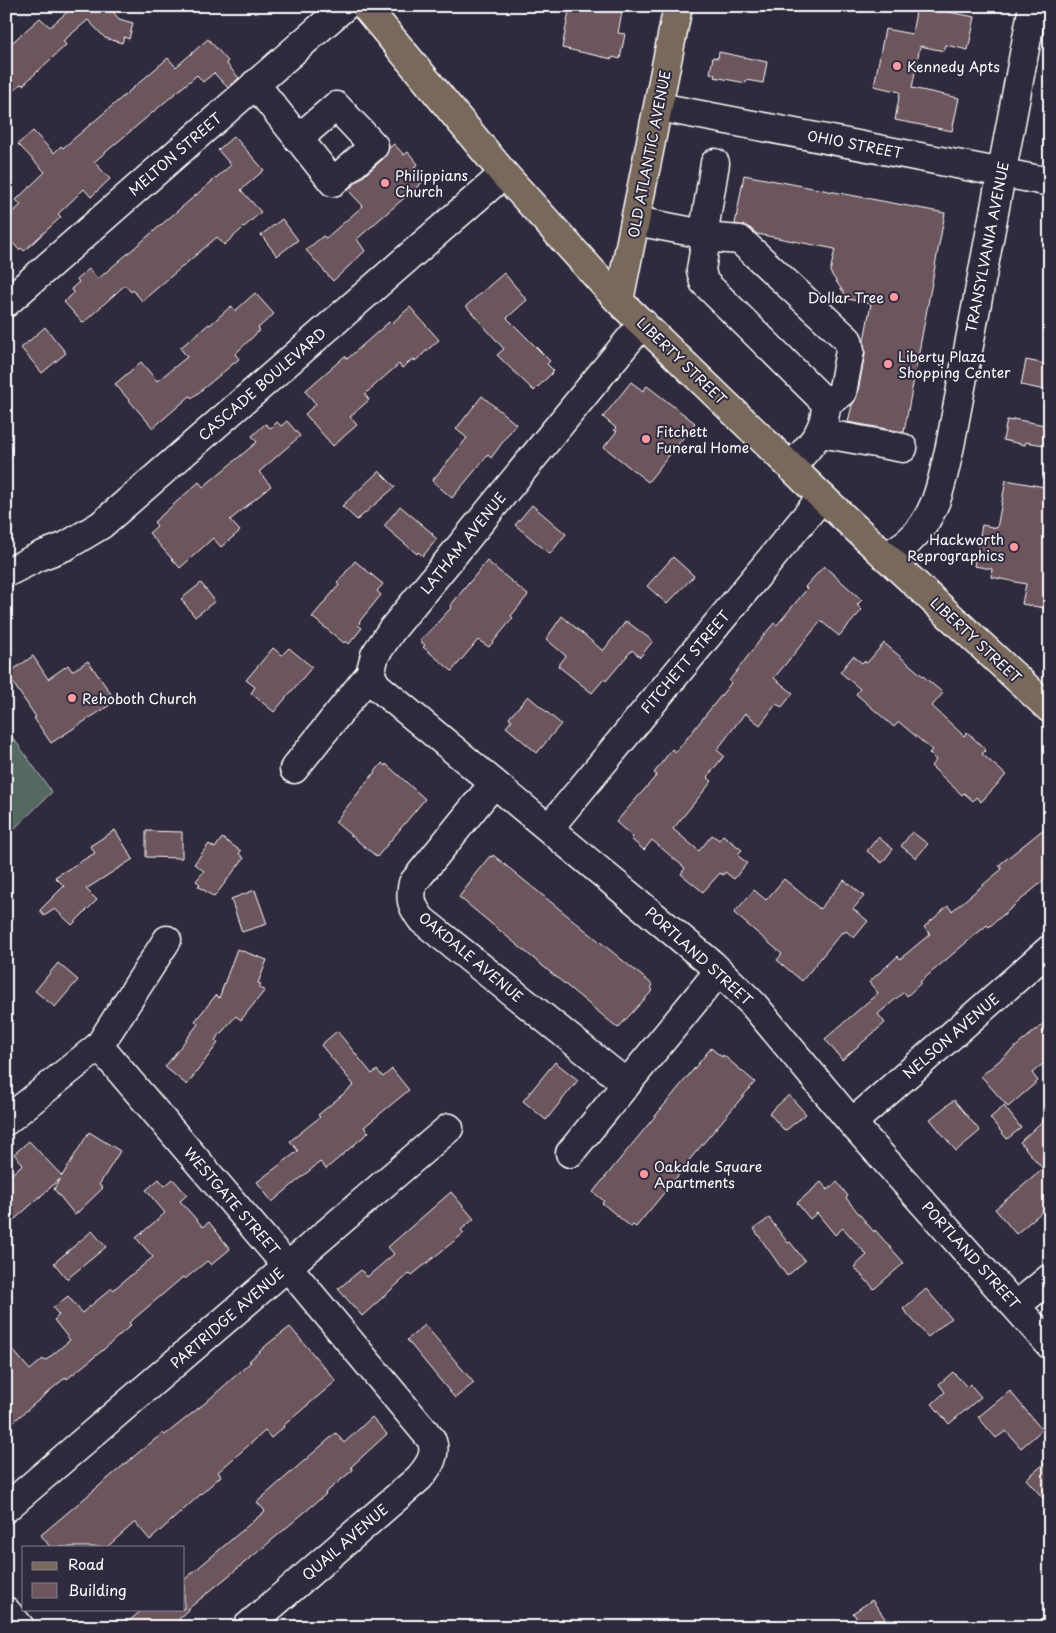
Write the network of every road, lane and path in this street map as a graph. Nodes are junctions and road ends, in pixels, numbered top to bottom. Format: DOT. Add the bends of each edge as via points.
graph roads {
  1 [pos="345,6"];
  2 [pos="365,6"];
  3 [pos="678,6"];
  4 [pos="1033,6"];
  5 [pos="255,84"];
  6 [pos="659,107"];
  7 [pos="298,139"];
  8 [pos="715,163"];
  9 [pos="1001,173"];
  10 [pos="504,174"];
  11 [pos="1050,182"];
  12 [pos="636,221"];
  13 [pos="703,236"];
  14 [pos="619,301"];
  15 [pos="6,302"];
  16 [pos="643,323"];
  17 [pos="826,403"];
  18 [pos="821,433"];
  19 [pos="903,448"];
  20 [pos="791,467"];
  21 [pos="822,497"];
  22 [pos="886,557"];
  23 [pos="6,573"];
  24 [pos="370,674"];
  25 [pos="1047,701"];
  26 [pos="294,769"];
  27 [pos="494,783"];
  28 [pos="549,828"];
  29 [pos="167,940"];
  30 [pos="1050,949"];
  31 [pos="719,972"];
  32 [pos="99,1046"];
  33 [pos="627,1084"];
  34 [pos="6,1121"];
  35 [pos="852,1123"];
  36 [pos="449,1128"];
  37 [pos="570,1153"];
  38 [pos="287,1266"];
  39 [pos="1050,1278"];
  40 [pos="1016,1306"];
  41 [pos="1050,1345"];
  42 [pos="434,1451"];
  43 [pos="6,1508"];
  44 [pos="6,1611"];
  45 [pos="20,1627"];
  46 [pos="247,1627"];
  1 -- 5 [label="street, MELTON STREET"];
  2 -- 10 [label="main road, LIBERTY STREET"];
  3 -- 6 [label="main road, OLD ATLANTIC AVENUE"];
  4 -- 9 [label="street, TRANSYLVANIA AVENUE"];
  5 -- 7 [label="street"];
  5 -- 15 [label="street, MELTON STREET"];
  6 -- 9 [label="street, OHIO STREET"];
  6 -- 12 [label="main road, OLD ATLANTIC AVENUE"];
  8 -- 13 [label="street"];
  9 -- 11 [label="street, OHIO STREET"];
  9 -- 22 [label="street, TRANSYLVANIA AVENUE" via="942,483 935,506 922,525 909,542"];
  10 -- 14 [label="main road, LIBERTY STREET"];
  10 -- 23 [label="street, CASCADE BOULEVARD" via="101,524 66,546"];
  12 -- 13 [label="street"];
  12 -- 14 [label="main road, OLD ATLANTIC AVENUE"];
  13 -- 17 [label="street" via="706,245 701,270 704,282"];
  13 -- 17 [label="street" via="740,240 848,340 850,352 842,393"];
  14 -- 16 [label="main road, LIBERTY STREET"];
  16 -- 20 [label="main road, LIBERTY STREET"];
  16 -- 24 [label="street, LATHAM AVENUE" via="391,632 376,655"];
  17 -- 18 [label="street"];
  18 -- 19 [label="street"];
  18 -- 20 [label="street"];
  20 -- 21 [label="main road, LIBERTY STREET"];
  21 -- 22 [label="main road, LIBERTY STREET"];
  21 -- 28 [label="street, FITCHETT STREET"];
  22 -- 25 [label="main road, LIBERTY STREET"];
  24 -- 26 [label="street, LATHAM AVENUE"];
  24 -- 27 [label="street, PORTLAND STREET" via="377,686"];
  27 -- 28 [label="street, PORTLAND STREET"];
  27 -- 33 [label="street, OAKDALE AVENUE" via="413,883 410,894 413,908 422,920"];
  28 -- 31 [label="street, PORTLAND STREET"];
  29 -- 32 [label="street"];
  30 -- 35 [label="street, NELSON AVENUE"];
  31 -- 33 [label="street"];
  31 -- 35 [label="street, PORTLAND STREET" via="753,1004"];
  32 -- 34 [label="street"];
  32 -- 38 [label="street, WESTGATE STREET"];
  33 -- 37 [label="street"];
  35 -- 40 [label="street, PORTLAND STREET"];
  36 -- 38 [label="street, PARTRIDGE AVENUE"];
  38 -- 42 [label="street, WESTGATE STREET" via="431,1439"];
  38 -- 43 [label="street, PARTRIDGE AVENUE"];
  39 -- 40 [label="street"];
  40 -- 41 [label="street, PORTLAND STREET"];
  42 -- 46 [label="street, QUAIL AVENUE" via="428,1468 419,1478"];
  44 -- 45 [label="street"];
}
